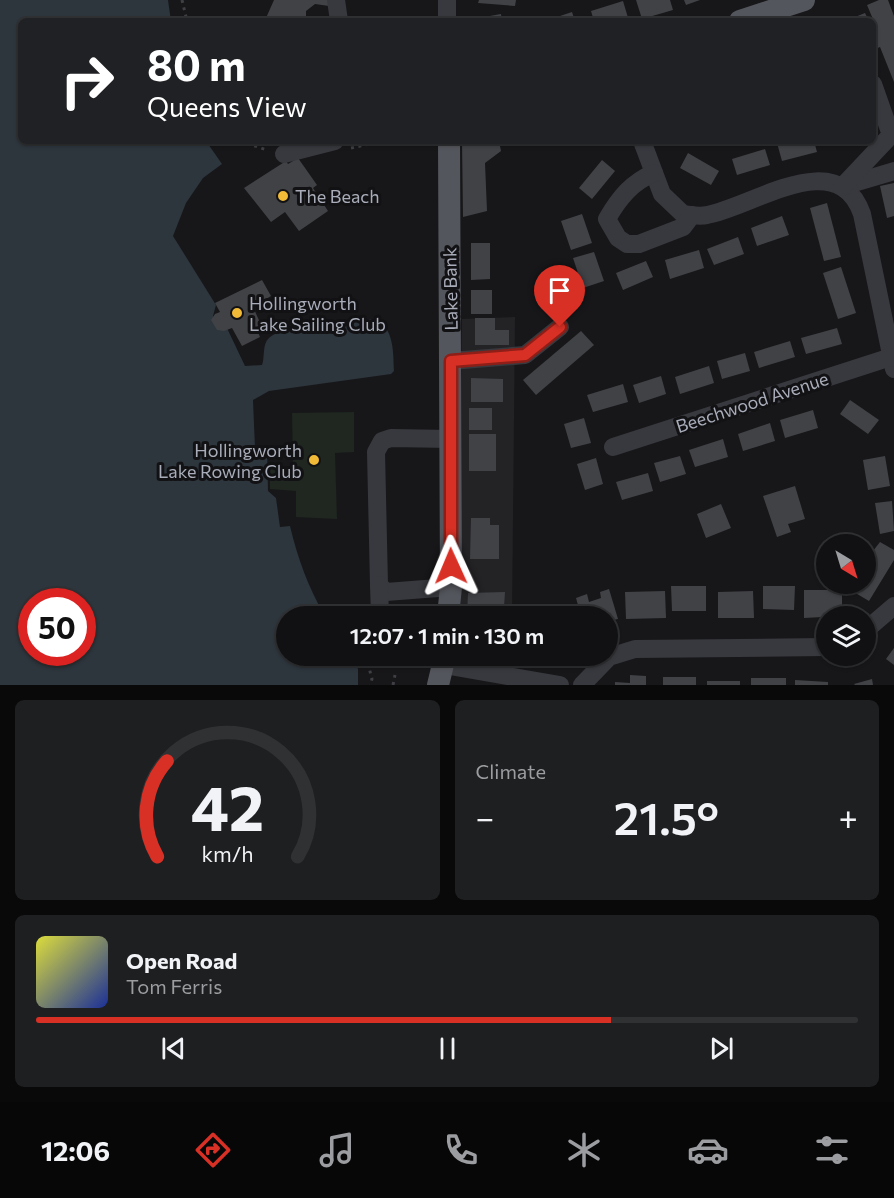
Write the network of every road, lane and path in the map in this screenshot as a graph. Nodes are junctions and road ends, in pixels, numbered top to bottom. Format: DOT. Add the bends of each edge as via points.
graph roads {
  1 [pos="182,0"];
  2 [pos="336,0"];
  3 [pos="447,0"];
  4 [pos="804,0"];
  5 [pos="187,18"];
  6 [pos="339,18"];
  7 [pos="447,18"];
  8 [pos="749,18"];
  9 [pos="876,92"];
  10 [pos="323,144"];
  11 [pos="449,144"];
  12 [pos="643,144"];
  13 [pos="284,154"];
  14 [pos="894,171"];
  15 [pos="654,173"];
  16 [pos="842,187"];
  17 [pos="692,215"];
  18 [pos="560,327"];
  19 [pos="451,361"];
  20 [pos="893,363"];
  21 [pos="450,439"];
  22 [pos="613,447"];
  23 [pos="379,585"];
  24 [pos="451,587"];
  25 [pos="380,606"];
  26 [pos="449,606"];
  27 [pos="894,606"];
  28 [pos="876,621"];
  29 [pos="816,647"];
  30 [pos="369,666"];
  31 [pos="442,668"];
  32 [pos="370,685"];
  33 [pos="560,685"];
  34 [pos="582,685"];
  1 -- 5 [label="path"];
  2 -- 6 [label="street"];
  3 -- 7 [label="street"];
  4 -- 8 [label="main road"];
  9 -- 16 [label="street" via="891,135"];
  10 -- 13 [label="street"];
  11 -- 19 [label="main road, Lake Bank" via="442,238"];
  12 -- 15 [label="street"];
  14 -- 16 [label="street"];
  15 -- 17 [label="street" via="662,194 683,214"];
  15 -- 17 [label="street" via="636,180 607,219 618,238 627,244 639,244 683,227"];
  16 -- 17 [label="street" via="816,180 706,215"];
  16 -- 20 [label="street" via="858,203 862,214"];
  18 -- 19 [label="street" via="525,355"];
  19 -- 21 [label="main road, Lake Bank"];
  20 -- 22 [label="street, Beechwood Avenue"];
  21 -- 23 [label="street" via="391,438 382,441 376,452"];
  21 -- 24 [label="main road, Lake Bank"];
  23 -- 24 [label="street" via="387,592"];
  23 -- 25 [label="street"];
  24 -- 26 [label="main road, Lake Bank"];
  27 -- 28 [label="street"];
  29 -- 34 [label="street" via="635,648 609,657"];
  30 -- 32 [label="path"];
  31 -- 33 [label="street"];
}
